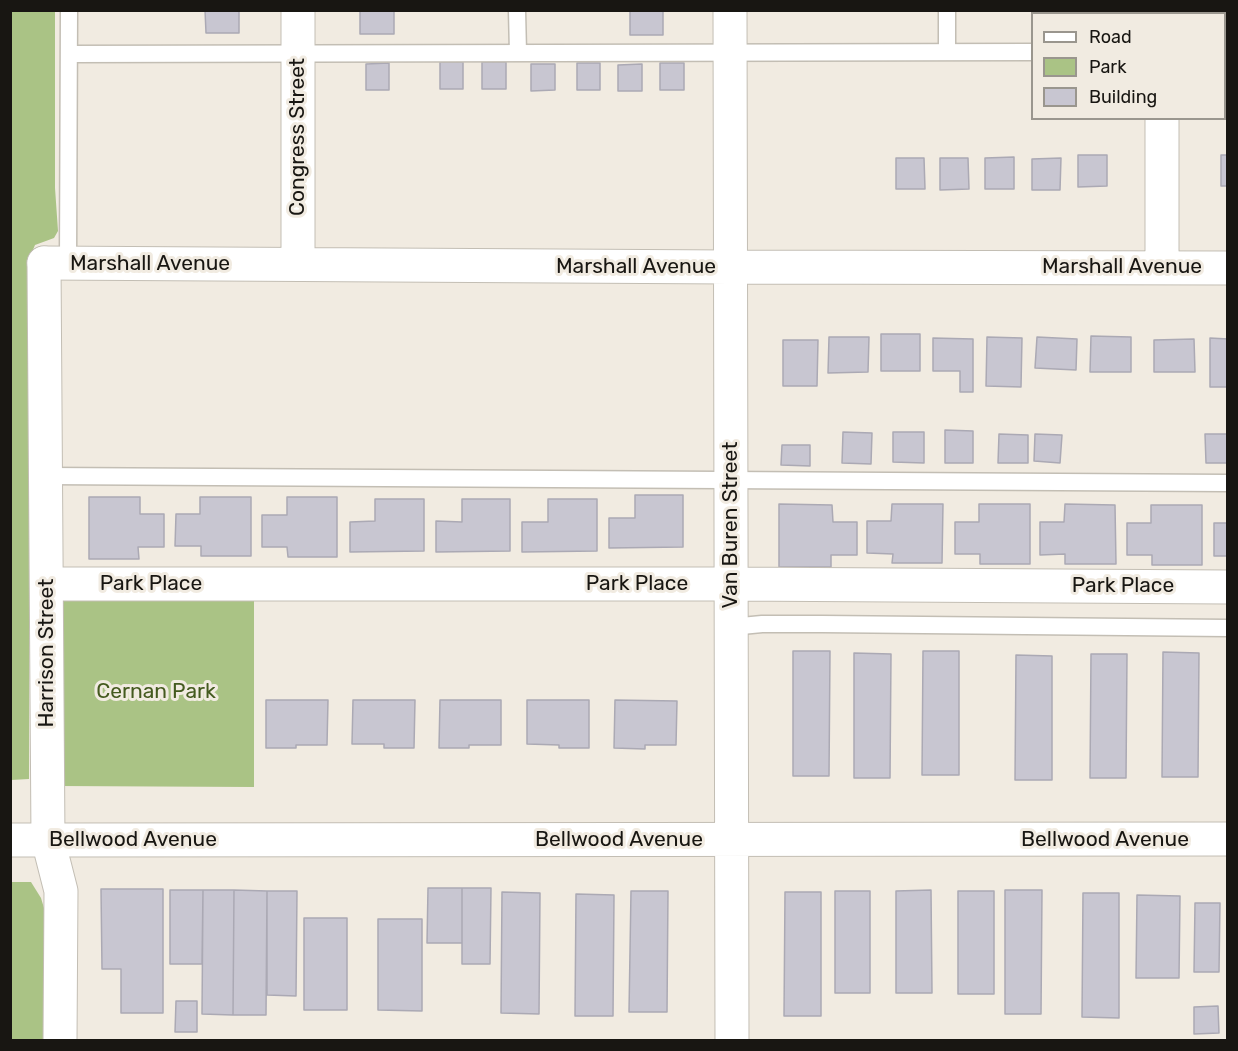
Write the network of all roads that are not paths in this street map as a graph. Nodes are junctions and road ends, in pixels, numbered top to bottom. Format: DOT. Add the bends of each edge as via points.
graph roads {
  1 [pos="69,10"];
  2 [pos="298,10"];
  3 [pos="517,10"];
  4 [pos="730,10"];
  5 [pos="946,10"];
  6 [pos="730,52"];
  7 [pos="946,52"];
  8 [pos="1031,52"];
  9 [pos="298,53"];
  10 [pos="518,53"];
  11 [pos="69,54"];
  12 [pos="1162,120"];
  13 [pos="56,263"];
  14 [pos="298,264"];
  15 [pos="730,267"];
  16 [pos="1162,267"];
  17 [pos="1227,268"];
  18 [pos="46,476"];
  19 [pos="731,481"];
  20 [pos="1227,483"];
  21 [pos="47,584"];
  22 [pos="731,584"];
  23 [pos="1227,587"];
  24 [pos="731,627"];
  25 [pos="1227,628"];
  26 [pos="10,840"];
  27 [pos="48,840"];
  28 [pos="732,840"];
  29 [pos="1227,840"];
  30 [pos="60,1041"];
  31 [pos="732,1041"];
  1 -- 11 [label="lane"];
  2 -- 9 [label="street, Congress Street"];
  3 -- 10 [label="lane"];
  4 -- 6 [label="street, Van Buren Street"];
  5 -- 7 [label="lane"];
  6 -- 7 [label="lane"];
  6 -- 10 [label="lane"];
  6 -- 15 [label="street, Van Buren Street"];
  7 -- 8 [label="lane"];
  9 -- 10 [label="lane"];
  9 -- 11 [label="lane"];
  9 -- 14 [label="street, Congress Street"];
  11 -- 13 [label="lane"];
  12 -- 16 [label="street"];
  13 -- 14 [label="street, Marshall Avenue"];
  13 -- 18 [label="street, Harrison Street"];
  14 -- 15 [label="street, Marshall Avenue"];
  15 -- 16 [label="street, Marshall Avenue"];
  15 -- 19 [label="street, Van Buren Street"];
  16 -- 17 [label="street, Marshall Avenue"];
  18 -- 19 [label="lane"];
  18 -- 21 [label="street, Harrison Street"];
  19 -- 20 [label="lane"];
  19 -- 22 [label="street, Van Buren Street"];
  21 -- 22 [label="street, Park Place"];
  21 -- 27 [label="street, Harrison Street"];
  22 -- 23 [label="street, Park Place"];
  22 -- 24 [label="street, Van Buren Street"];
  24 -- 25 [label="lane" via="822,624"];
  24 -- 28 [label="street, Van Buren Street"];
  26 -- 27 [label="street, Bellwood Avenue"];
  27 -- 28 [label="street, Bellwood Avenue"];
  27 -- 30 [label="street, Harrison Street" via="61,891"];
  28 -- 29 [label="street, Bellwood Avenue"];
  28 -- 31 [label="street, Van Buren Street"];
}
